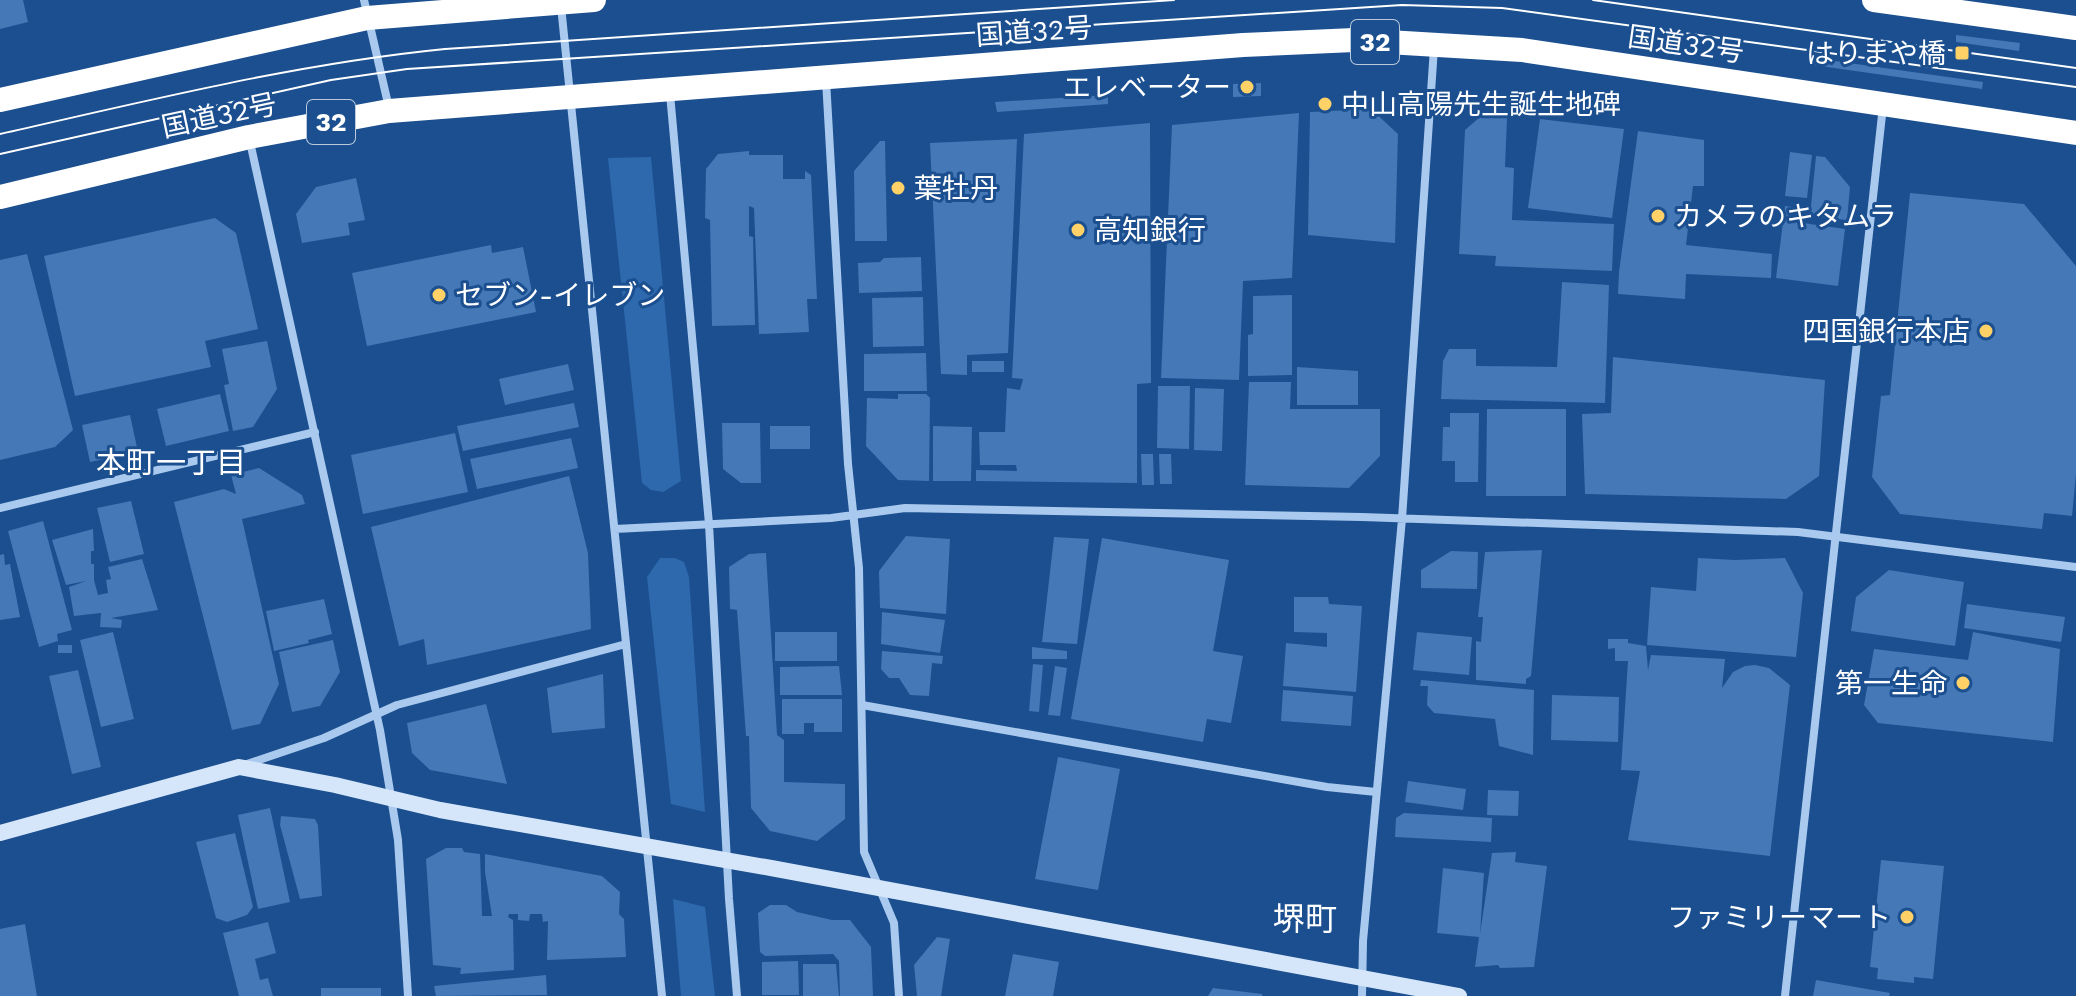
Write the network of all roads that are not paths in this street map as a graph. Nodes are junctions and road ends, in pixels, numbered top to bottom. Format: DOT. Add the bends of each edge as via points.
graph roads {
  1 [pos="594,0"];
  2 [pos="1874,0"];
  3 [pos="561,2"];
  4 [pos="365,9"];
  5 [pos="2076,28"];
  6 [pos="1434,45"];
  7 [pos="826,78"];
  8 [pos="669,89"];
  9 [pos="570,96"];
  10 [pos="0,100"];
  11 [pos="1883,103"];
  12 [pos="389,111"];
  13 [pos="2076,133"];
  14 [pos="249,137"];
  15 [pos="0,197"];
  16 [pos="315,432"];
  17 [pos="0,508"];
  18 [pos="853,514"];
  19 [pos="1402,519"];
  20 [pos="709,524"];
  21 [pos="615,529"];
  22 [pos="1837,535"];
  23 [pos="2076,567"];
  24 [pos="626,644"];
  25 [pos="862,705"];
  26 [pos="376,715"];
  27 [pos="239,767"];
  28 [pos="1376,792"];
  29 [pos="391,798"];
  30 [pos="0,833"];
  31 [pos="647,846"];
  32 [pos="727,860"];
  33 [pos="879,887"];
  34 [pos="1363,977"];
  35 [pos="408,996"];
  36 [pos="662,996"];
  37 [pos="737,996"];
  38 [pos="899,996"];
  39 [pos="1362,996"];
  40 [pos="1459,996"];
  41 [pos="1785,996"];
  1 -- 3 [label="highway"];
  2 -- 5 [label="highway"];
  3 -- 4 [label="highway"];
  3 -- 9 [label="street"];
  4 -- 10 [label="highway"];
  4 -- 12 [label="street"];
  6 -- 7 [label="highway, 国道32号 / 32" via="1354,40 1243,45"];
  6 -- 11 [label="highway, 国道32号 / 32" via="1522,50"];
  6 -- 19 [label="street"];
  7 -- 8 [label="highway, 国道32号 / 32"];
  7 -- 18 [label="street"];
  8 -- 9 [label="highway, 国道32号 / 32"];
  8 -- 20 [label="street"];
  9 -- 12 [label="highway, 国道32号 / 32"];
  9 -- 21 [label="street"];
  11 -- 13 [label="highway, 国道32号 / 32"];
  11 -- 22 [label="street"];
  12 -- 14 [label="highway, 国道32号 / 32"];
  14 -- 15 [label="highway, 国道32号 / 32"];
  14 -- 16 [label="street"];
  16 -- 17 [label="street"];
  16 -- 26 [label="street"];
  18 -- 19 [label="street" via="905,508"];
  18 -- 20 [label="street"];
  18 -- 25 [label="street"];
  19 -- 22 [label="street"];
  19 -- 28 [label="street"];
  20 -- 21 [label="street"];
  20 -- 32 [label="street"];
  21 -- 24 [label="street"];
  22 -- 23 [label="street"];
  22 -- 41 [label="street"];
  24 -- 26 [label="street"];
  24 -- 31 [label="street"];
  25 -- 28 [label="street"];
  25 -- 33 [label="street" via="864,852"];
  26 -- 27 [label="street"];
  26 -- 29 [label="street"];
  27 -- 29 [label="street"];
  27 -- 30 [label="street"];
  28 -- 34 [label="street"];
  29 -- 31 [label="street"];
  29 -- 35 [label="street"];
  31 -- 32 [label="street"];
  31 -- 36 [label="street"];
  32 -- 33 [label="street"];
  32 -- 37 [label="street"];
  33 -- 34 [label="street"];
  33 -- 38 [label="street" via="894,923"];
  34 -- 39 [label="street"];
  34 -- 40 [label="street"];
}
